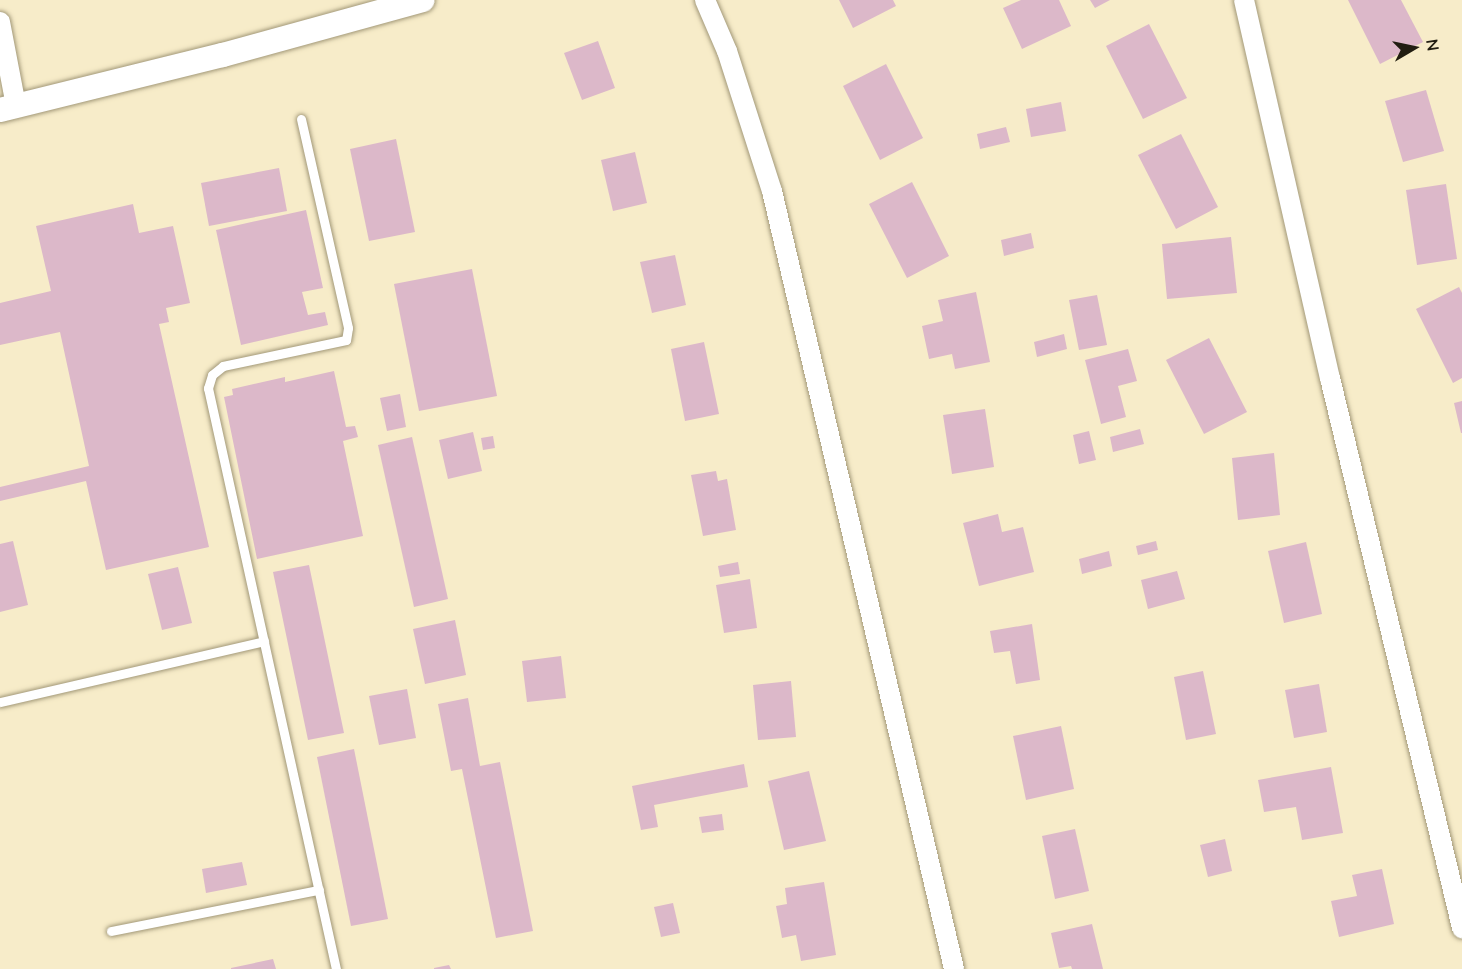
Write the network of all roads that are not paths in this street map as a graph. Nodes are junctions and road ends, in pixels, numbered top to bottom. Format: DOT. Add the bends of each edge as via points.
graph roads {
  1 [pos="423,0"];
  2 [pos="705,0"];
  3 [pos="1244,0"];
  4 [pos="0,22"];
  5 [pos="8,108"];
  6 [pos="301,119"];
  7 [pos="264,641"];
  8 [pos="0,702"];
  9 [pos="318,890"];
  10 [pos="1462,928"];
  11 [pos="111,931"];
  12 [pos="336,969"];
  13 [pos="954,969"];
  1 -- 5 [label="street"];
  2 -- 13 [label="street" via="727,51 772,191"];
  3 -- 10 [label="street"];
  4 -- 5 [label="street"];
  6 -- 7 [label="lane" via="348,327 346,340 224,366 212,375 208,388"];
  7 -- 8 [label="lane"];
  7 -- 9 [label="lane"];
  9 -- 11 [label="lane"];
  9 -- 12 [label="lane"];
}
